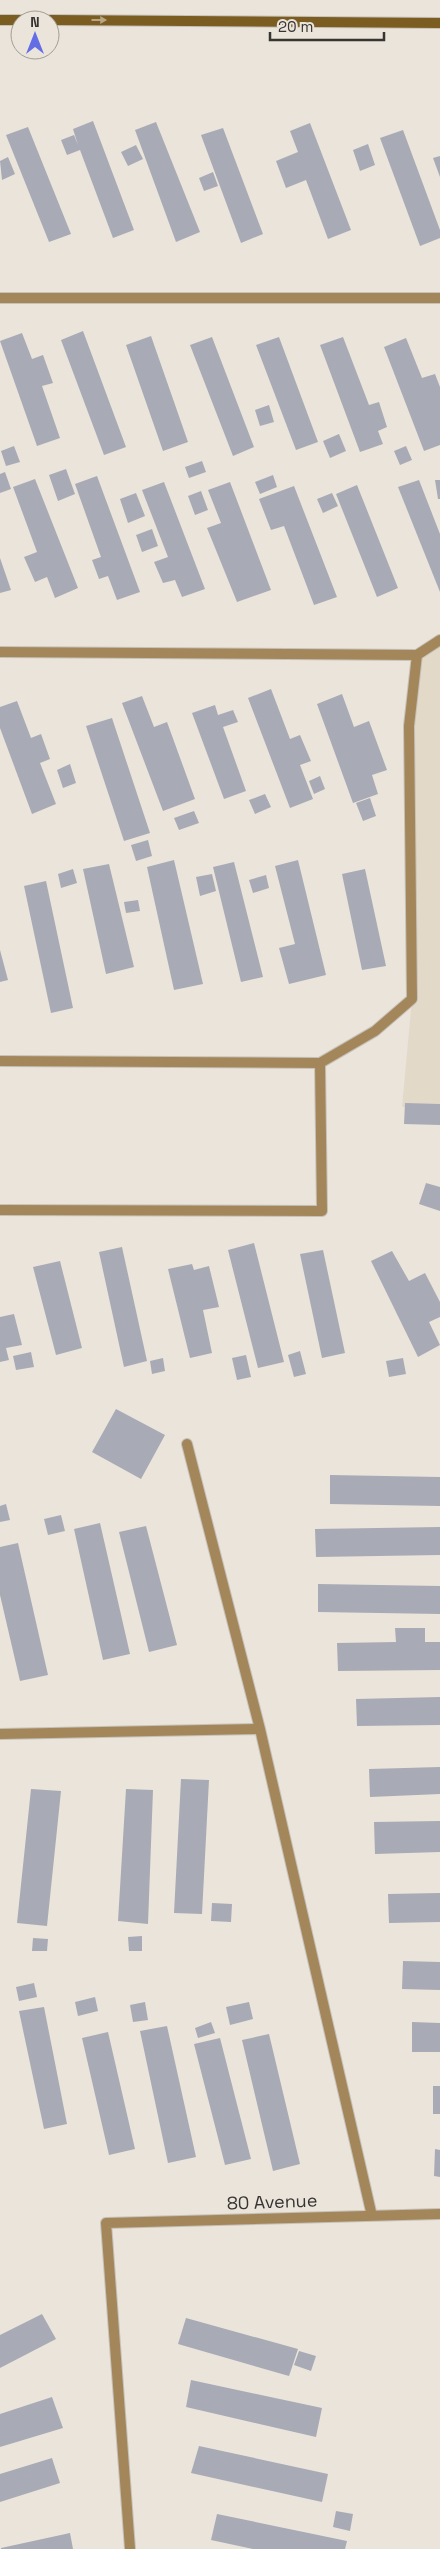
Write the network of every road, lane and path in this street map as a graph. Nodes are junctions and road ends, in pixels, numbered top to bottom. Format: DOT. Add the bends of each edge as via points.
graph roads {
  1 [pos="60,20"];
  2 [pos="440,23"];
  3 [pos="0,298"];
  4 [pos="440,298"];
  5 [pos="440,640"];
  6 [pos="0,652"];
  7 [pos="417,655"];
  8 [pos="0,1061"];
  9 [pos="320,1063"];
  10 [pos="0,1210"];
  11 [pos="188,1444"];
  12 [pos="260,1729"];
  13 [pos="0,1734"];
  14 [pos="440,2214"];
  15 [pos="372,2216"];
  16 [pos="130,2549"];
  1 -- 2 [label="main road, one-way"];
  3 -- 4 [label="street"];
  5 -- 7 [label="street"];
  6 -- 7 [label="street"];
  7 -- 9 [label="street" via="409,726 412,999 375,1032"];
  8 -- 9 [label="street"];
  9 -- 10 [label="street" via="322,1211"];
  11 -- 12 [label="street"];
  12 -- 13 [label="street"];
  12 -- 15 [label="street"];
  14 -- 15 [label="street, 80 Avenue"];
  15 -- 16 [label="street, 80 Avenue" via="106,2223"];
}
